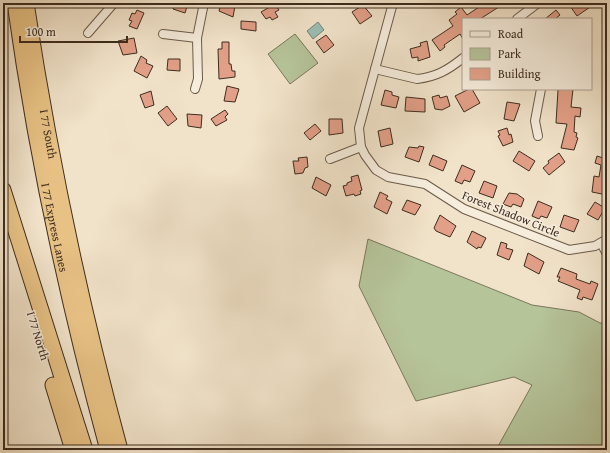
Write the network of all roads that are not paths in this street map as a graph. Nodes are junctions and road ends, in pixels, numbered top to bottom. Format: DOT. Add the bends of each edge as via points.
graph roads {
  1 [pos="15,3"];
  2 [pos="26,3"];
  3 [pos="114,3"];
  4 [pos="204,3"];
  5 [pos="392,3"];
  6 [pos="538,3"];
  7 [pos="518,18"];
  8 [pos="88,33"];
  9 [pos="162,34"];
  10 [pos="197,38"];
  11 [pos="462,59"];
  12 [pos="375,69"];
  13 [pos="195,89"];
  14 [pos="540,90"];
  15 [pos="538,136"];
  16 [pos="361,147"];
  17 [pos="330,159"];
  18 [pos="3,190"];
  19 [pos="3,221"];
  20 [pos="604,241"];
  21 [pos="607,254"];
  22 [pos="108,404"];
  23 [pos="73,450"];
  24 [pos="85,450"];
  25 [pos="108,450"];
  26 [pos="115,450"];
  27 [pos="120,450"];
  1 -- 25 [label="highway, I 77 Express Lanes" via="49,204 80,342"];
  2 -- 22 [label="highway, I 77 South" via="61,201"];
  3 -- 8 [label="street"];
  4 -- 10 [label="street"];
  5 -- 12 [label="street, Forest Shadow Circle"];
  6 -- 7 [label="street"];
  9 -- 10 [label="street"];
  10 -- 13 [label="street" via="198,79"];
  11 -- 12 [label="street" via="442,74 417,79"];
  12 -- 16 [label="street, Forest Shadow Circle" via="359,128"];
  14 -- 15 [label="street" via="535,121"];
  16 -- 17 [label="street"];
  16 -- 20 [label="street, Forest Shadow Circle" via="369,163 388,177 425,184 464,209 550,244 578,250"];
  18 -- 24 [label="highway"];
  19 -- 23 [label="highway, I 77 North"];
  20 -- 21 [label="street"];
  22 -- 26 [label="highway"];
  22 -- 27 [label="highway"];
}
